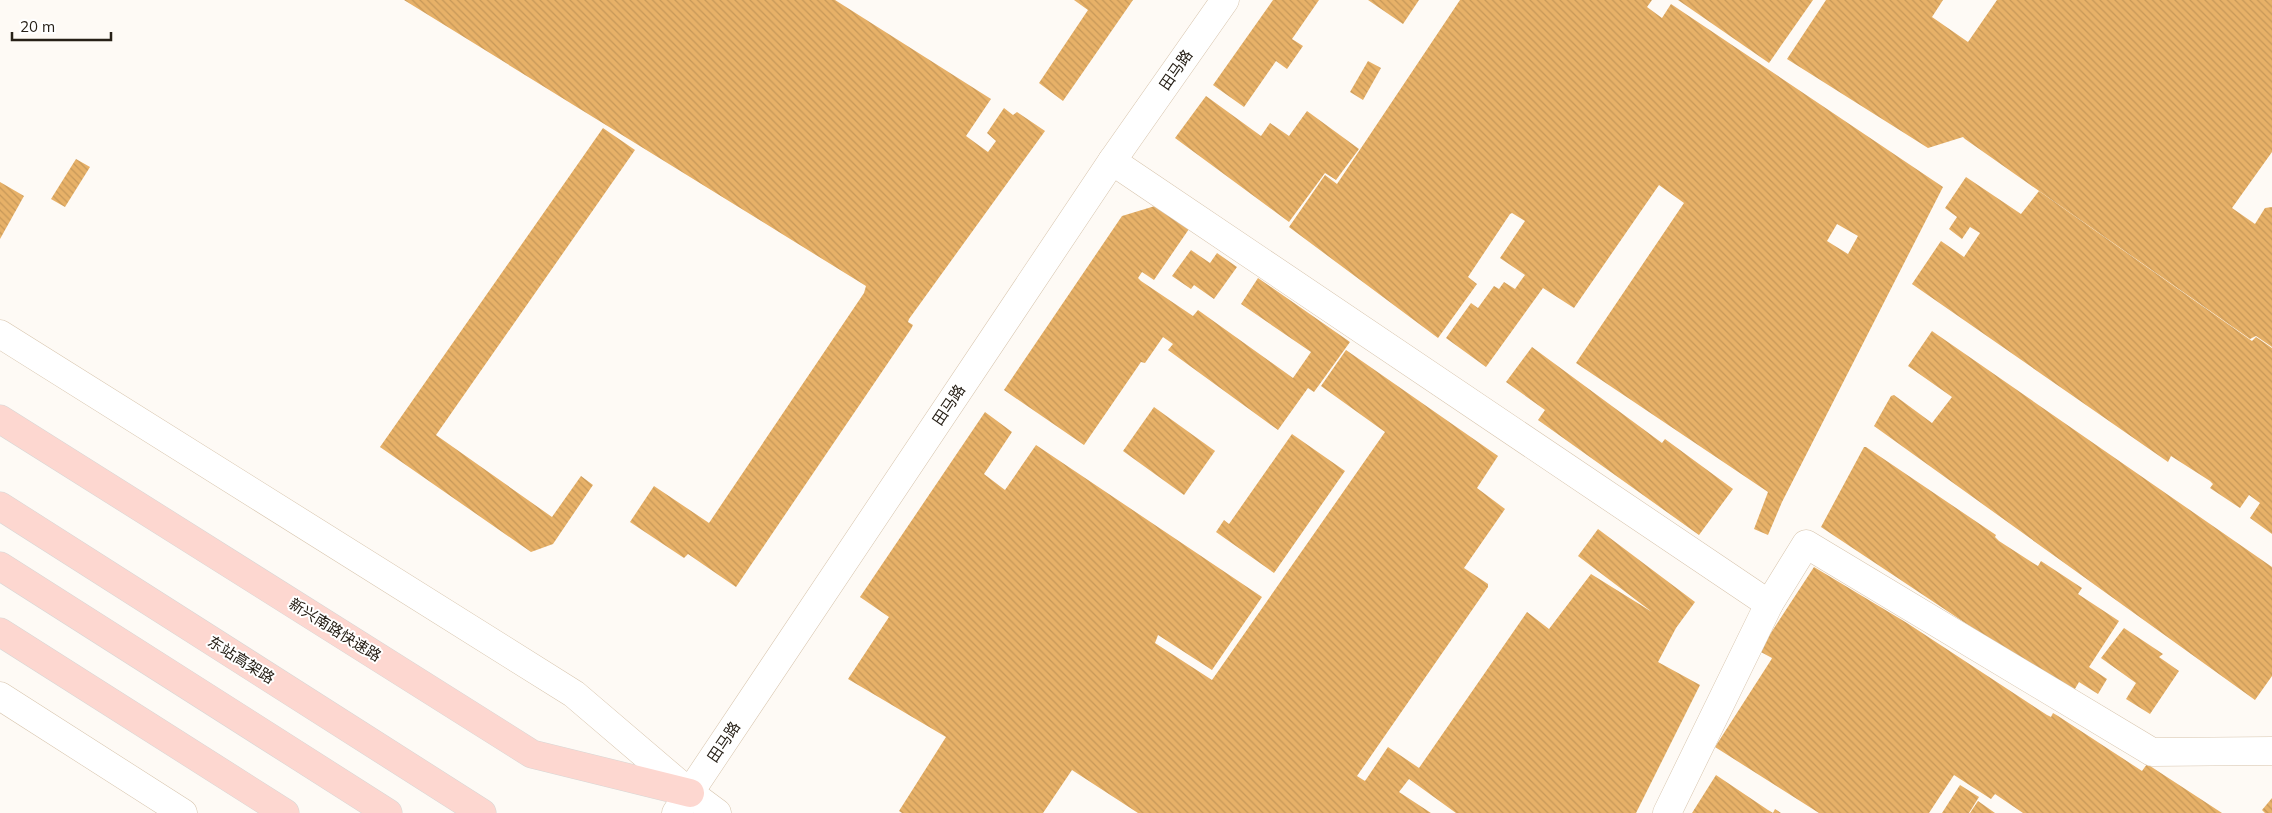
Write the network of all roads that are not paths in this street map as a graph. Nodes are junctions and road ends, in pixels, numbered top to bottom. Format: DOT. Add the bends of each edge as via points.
graph roads {
  1 [pos="1226,0"];
  2 [pos="1112,161"];
  3 [pos="0,334"];
  4 [pos="0,419"];
  5 [pos="0,506"];
  6 [pos="0,566"];
  7 [pos="1768,604"];
  8 [pos="0,632"];
  9 [pos="0,696"];
  10 [pos="2272,751"];
  11 [pos="683,803"];
  12 [pos="183,813"];
  13 [pos="285,813"];
  14 [pos="388,813"];
  15 [pos="482,813"];
  16 [pos="717,813"];
  17 [pos="1667,813"];
  1 -- 2 [label="street, 田马路"];
  2 -- 7 [label="street"];
  2 -- 11 [label="street, 田马路"];
  3 -- 11 [label="street" via="574,694"];
  4 -- 11 [label="main road, 新兴南路快速路" via="532,754"];
  5 -- 15 [label="main road, 东站高架路"];
  6 -- 14 [label="main road"];
  7 -- 10 [label="street" via="1806,544 2152,752"];
  7 -- 17 [label="street"];
  8 -- 13 [label="main road"];
  9 -- 12 [label="street"];
  11 -- 16 [label="street"];
}
